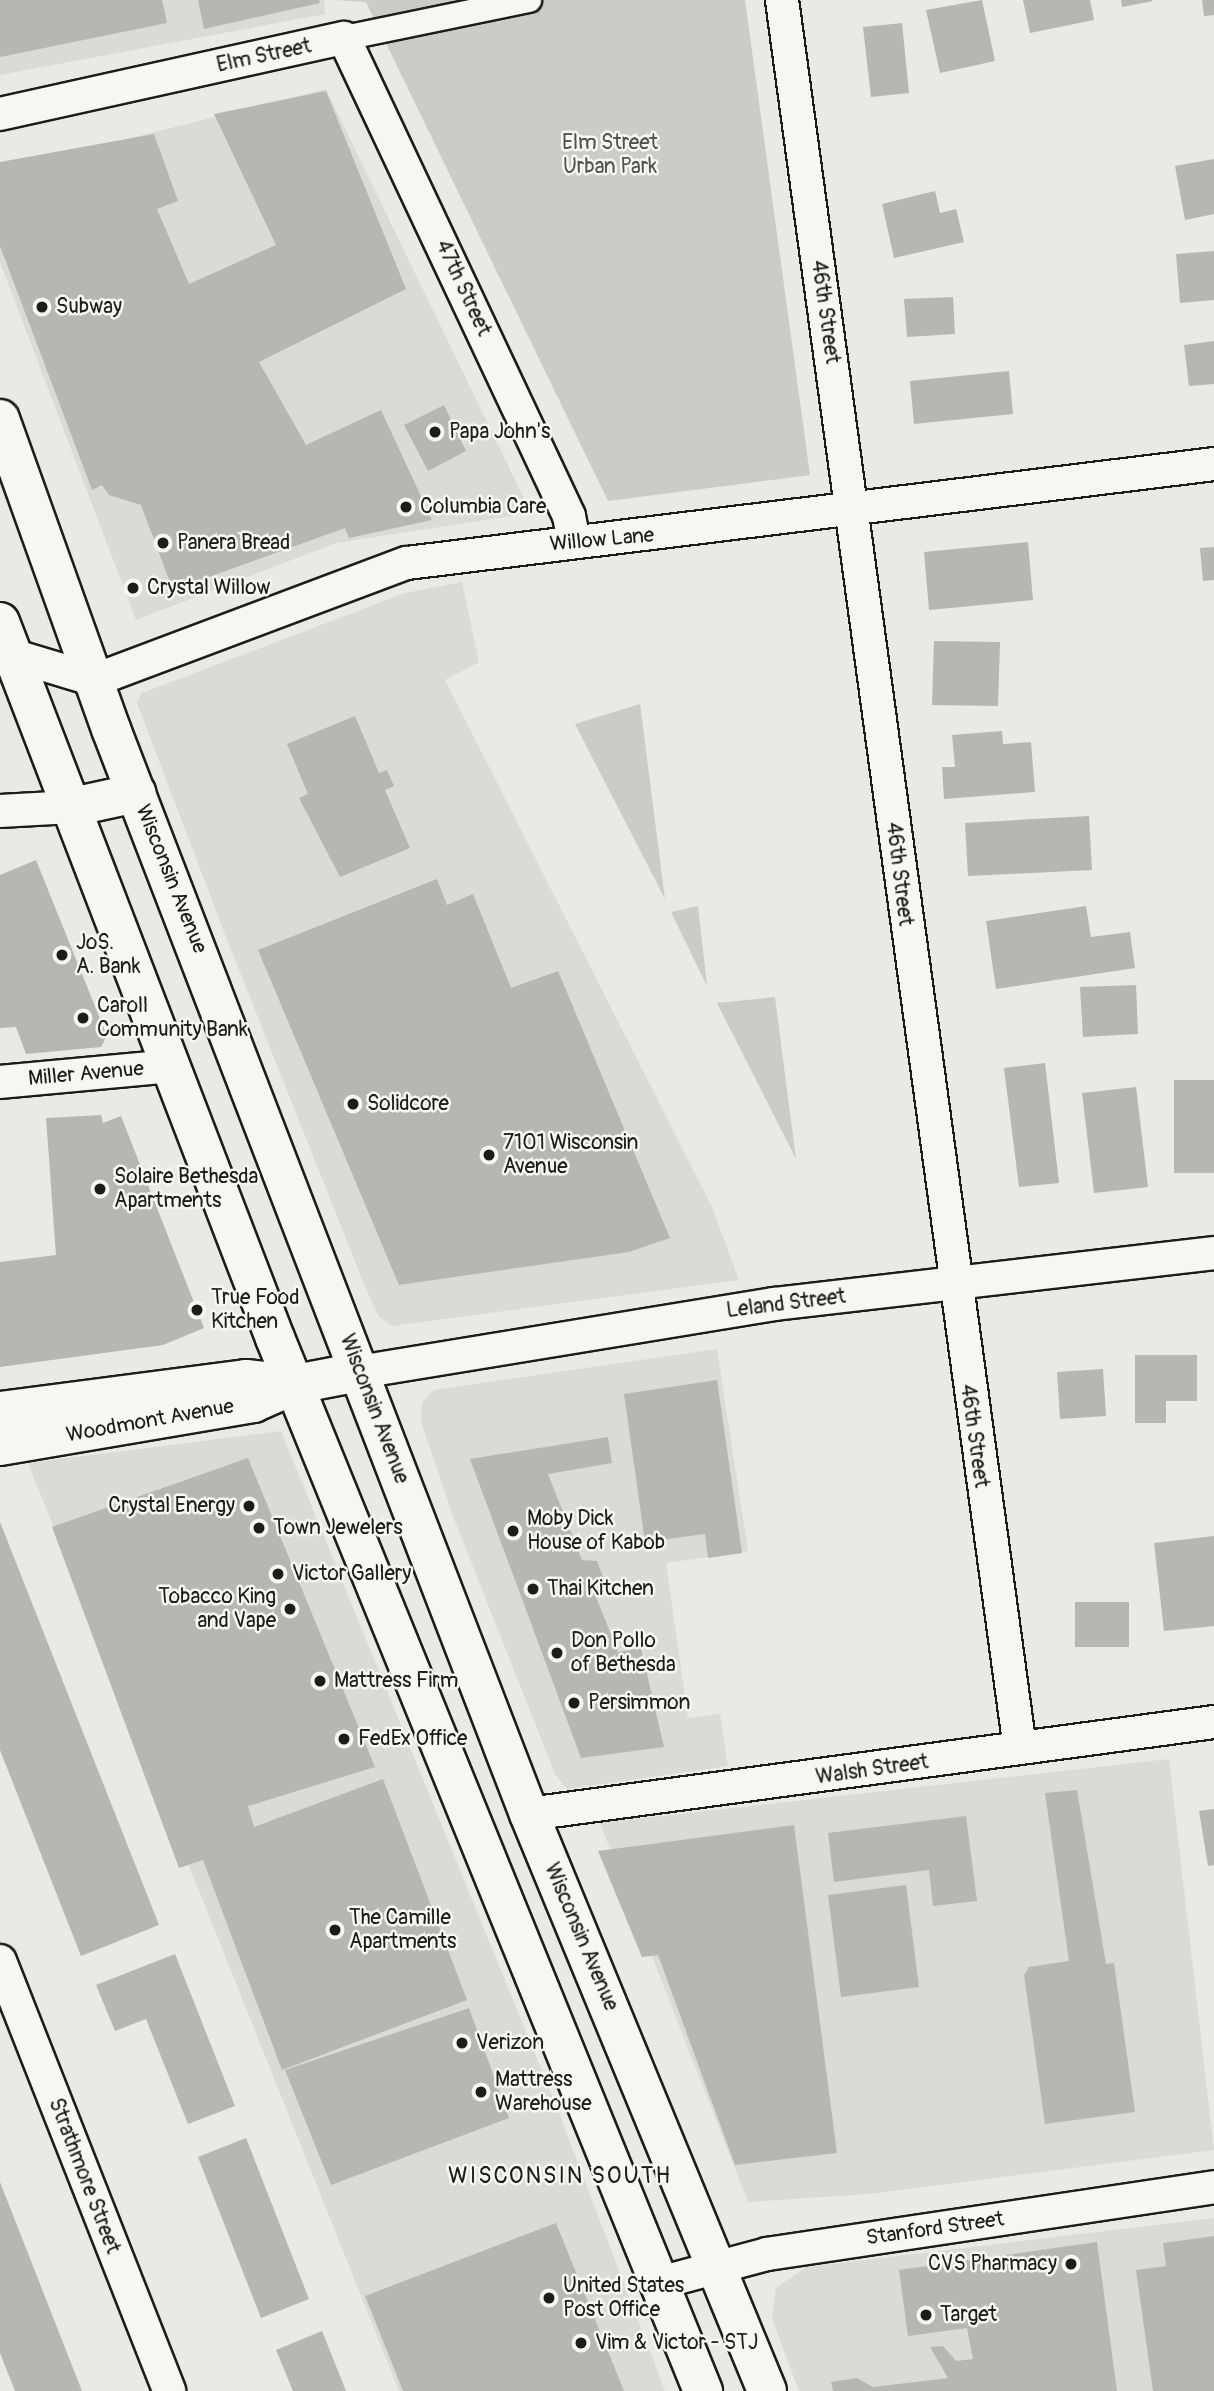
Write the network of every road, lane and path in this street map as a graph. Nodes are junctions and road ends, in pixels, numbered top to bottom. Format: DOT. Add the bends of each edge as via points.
graph roads {
  1 [pos="529,0"];
  2 [pos="782,0"];
  3 [pos="344,38"];
  4 [pos="0,114"];
  5 [pos="0,419"];
  6 [pos="1214,464"];
  7 [pos="851,511"];
  8 [pos="575,541"];
  9 [pos="6,639"];
  10 [pos="95,680"];
  11 [pos="136,793"];
  12 [pos="72,807"];
  13 [pos="0,811"];
  14 [pos="172,1066"];
  15 [pos="0,1082"];
  16 [pos="1214,1253"];
  17 [pos="952,1285"];
  18 [pos="359,1372"];
  19 [pos="296,1384"];
  20 [pos="0,1411"];
  21 [pos="0,1446"];
  22 [pos="1214,1722"];
  23 [pos="1020,1748"];
  24 [pos="529,1814"];
  25 [pos="0,1961"];
  26 [pos="1212,2188"];
  27 [pos="719,2266"];
  28 [pos="659,2283"];
  29 [pos="169,2391"];
  30 [pos="703,2391"];
  31 [pos="767,2391"];
  1 -- 3 [label="street, Elm Street"];
  2 -- 7 [label="street, 46th Street"];
  3 -- 4 [label="street, Elm Street"];
  3 -- 8 [label="street, 47th Street" via="569,516"];
  5 -- 10 [label="main road, Wisconsin Avenue"];
  6 -- 7 [label="street, Willow Lane"];
  7 -- 8 [label="street, Willow Lane"];
  7 -- 17 [label="street, 46th Street"];
  8 -- 10 [label="street, Willow Lane" via="377,571"];
  9 -- 10 [label="street"];
  9 -- 12 [label="main road"];
  10 -- 11 [label="main road, Wisconsin Avenue"];
  11 -- 12 [label="main road"];
  11 -- 18 [label="main road, Wisconsin Avenue"];
  12 -- 13 [label="street"];
  12 -- 14 [label="main road"];
  14 -- 15 [label="street, Miller Avenue"];
  14 -- 19 [label="main road"];
  16 -- 17 [label="street, Leland Street"];
  17 -- 18 [label="street, Leland Street" via="774,1304"];
  17 -- 23 [label="street, 46th Street"];
  18 -- 19 [label="main road, Woodmont Avenue"];
  18 -- 24 [label="main road, Wisconsin Avenue"];
  19 -- 20 [label="main road, Woodmont Avenue" via="246,1379"];
  19 -- 21 [label="main road, Woodmont Avenue" via="253,1403"];
  19 -- 28 [label="main road"];
  22 -- 23 [label="street, Walsh Street"];
  23 -- 24 [label="street, Walsh Street"];
  24 -- 27 [label="main road, Wisconsin Avenue"];
  25 -- 29 [label="street, Strathmore Street"];
  26 -- 27 [label="street, Stanford Street"];
  27 -- 28 [label="street, Stanford Street"];
  27 -- 31 [label="main road, Wisconsin Avenue"];
  28 -- 30 [label="main road"];
}
